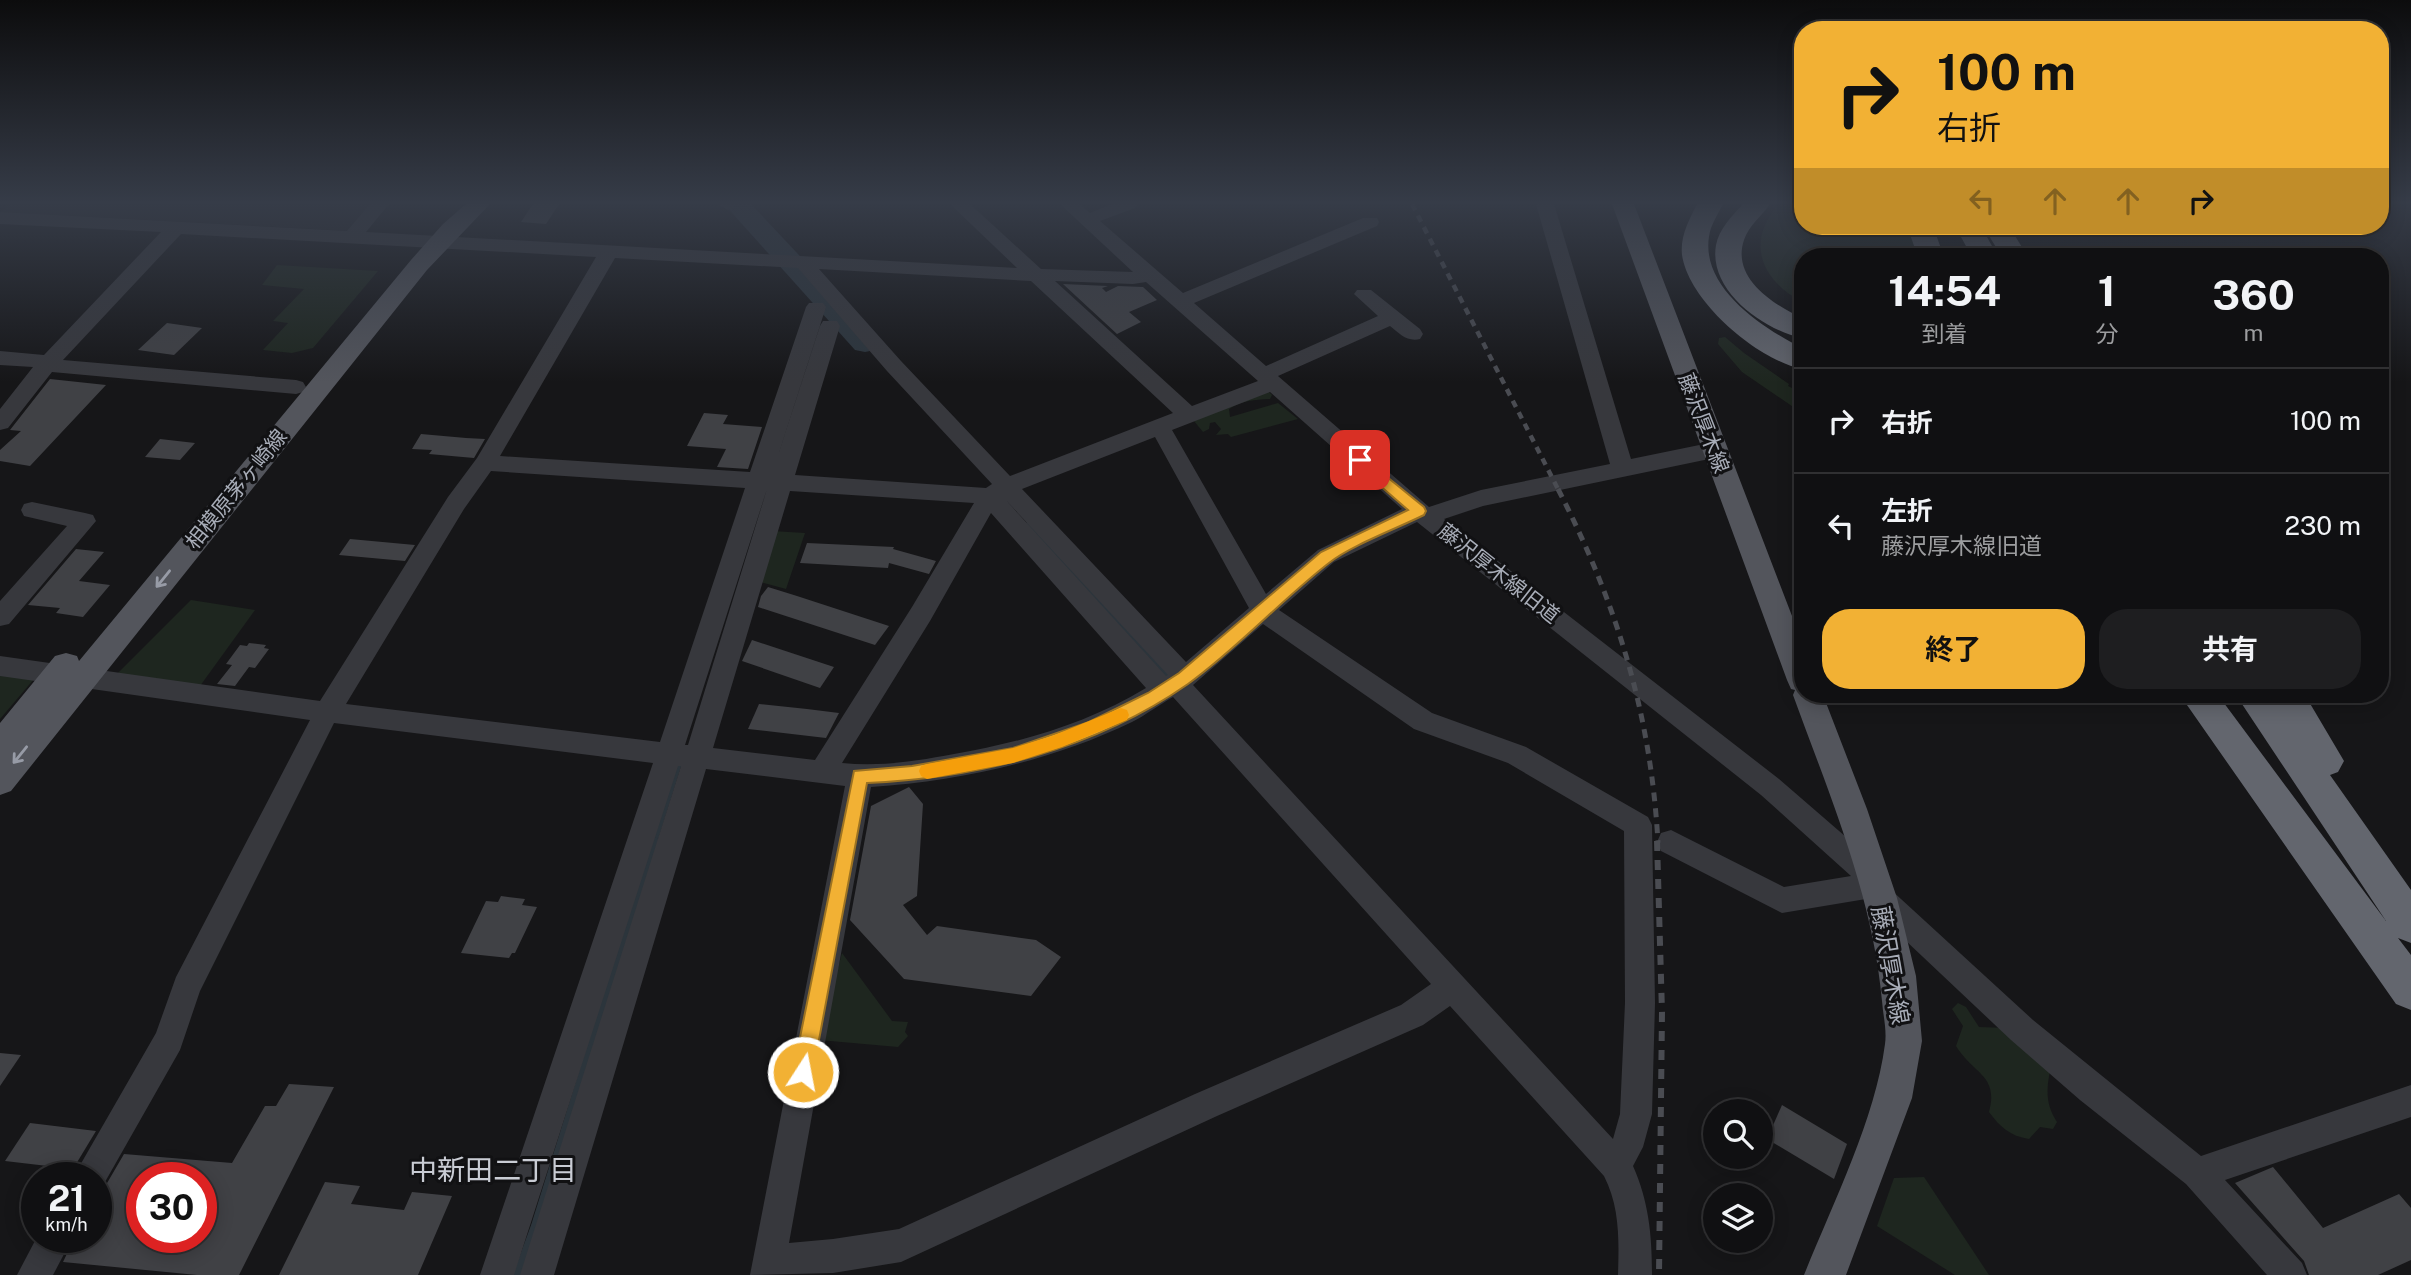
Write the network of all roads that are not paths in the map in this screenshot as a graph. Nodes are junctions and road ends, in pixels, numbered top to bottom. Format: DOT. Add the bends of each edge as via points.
graph roads {
  1 [pos="142,264"];
  2 [pos="411,264"];
  3 [pos="413,264"];
  4 [pos="602,264"];
  5 [pos="795,264"];
  6 [pos="822,264"];
  7 [pos="1024,264"];
  8 [pos="1137,264"];
  9 [pos="1271,264"];
  10 [pos="1563,264"];
  11 [pos="1645,264"];
  12 [pos="1698,264"];
  13 [pos="1699,264"];
  14 [pos="1729,264"];
  15 [pos="1753,264"];
  16 [pos="1037,275"];
  17 [pos="1150,275"];
  18 [pos="1365,294"];
  19 [pos="1180,302"];
  20 [pos="1794,306"];
  21 [pos="823,316"];
  22 [pos="1392,317"];
  23 [pos="1794,325"];
  24 [pos="1413,334"];
  25 [pos="1794,356"];
  26 [pos="0,358"];
  27 [pos="48,363"];
  28 [pos="1794,376"];
  29 [pos="1268,379"];
  30 [pos="296,387"];
  31 [pos="1188,415"];
  32 [pos="0,423"];
  33 [pos="1160,427"];
  34 [pos="1714,450"];
  35 [pos="485,463"];
  36 [pos="1623,469"];
  37 [pos="770,483"];
  38 [pos="998,491"];
  39 [pos="32,510"];
  40 [pos="1422,514"];
  41 [pos="1263,611"];
  42 [pos="0,617"];
  43 [pos="1794,659"];
  44 [pos="0,666"];
  45 [pos="72,675"];
  46 [pos="1175,684"];
  47 [pos="1811,703"];
  48 [pos="2204,703"];
  49 [pos="2230,703"];
  50 [pos="2259,703"];
  51 [pos="2291,703"];
  52 [pos="327,712"];
  53 [pos="0,746"];
  54 [pos="683,756"];
  55 [pos="822,772"];
  56 [pos="860,776"];
  57 [pos="0,781"];
  58 [pos="1671,842"];
  59 [pos="1876,887"];
  60 [pos="2411,898"];
  61 [pos="2411,924"];
  62 [pos="2411,973"];
  63 [pos="1454,986"];
  64 [pos="2411,990"];
  65 [pos="2411,1101"];
  66 [pos="99,1162"];
  67 [pos="1615,1165"];
  68 [pos="2197,1173"];
  69 [pos="47,1253"];
  70 [pos="767,1268"];
  71 [pos="34,1275"];
  72 [pos="497,1275"];
  73 [pos="537,1275"];
  74 [pos="1635,1275"];
  75 [pos="1825,1275"];
  76 [pos="2290,1275"];
  1 -- 27 [label="street"];
  2 -- 30 [label="main road, 相模原茅ヶ崎線"];
  3 -- 45 [label="main road, 相模原茅ヶ崎線, one-way"];
  4 -- 35 [label="street"];
  5 -- 38 [label="street" via="894,366"];
  6 -- 16 [label="street"];
  7 -- 16 [label="street"];
  8 -- 17 [label="street, 藤沢厚木線旧道"];
  9 -- 19 [label="street"];
  10 -- 36 [label="street"];
  11 -- 34 [label="main road, 藤沢厚木線"];
  12 -- 28 [label="highway" via="1705,292 1723,320"];
  13 -- 25 [label="highway" via="1709,289 1729,313"];
  14 -- 23 [label="highway" via="1738,285 1768,311"];
  15 -- 20 [label="highway" via="1762,282"];
  16 -- 17 [label="street"];
  16 -- 31 [label="street"];
  17 -- 19 [label="street, 藤沢厚木線旧道"];
  18 -- 22 [label="street"];
  19 -- 29 [label="street, 藤沢厚木線旧道"];
  21 -- 37 [label="street"];
  22 -- 24 [label="street"];
  22 -- 29 [label="street"];
  26 -- 27 [label="street"];
  27 -- 30 [label="street"];
  27 -- 32 [label="street"];
  29 -- 31 [label="street"];
  29 -- 40 [label="street, 藤沢厚木線旧道"];
  30 -- 45 [label="main road, 相模原茅ヶ崎線"];
  31 -- 33 [label="street"];
  33 -- 38 [label="street"];
  33 -- 41 [label="street"];
  34 -- 36 [label="street"];
  34 -- 43 [label="main road, 藤沢厚木線"];
  35 -- 37 [label="street"];
  35 -- 52 [label="street"];
  36 -- 40 [label="street"];
  37 -- 38 [label="street"];
  37 -- 54 [label="street"];
  38 -- 46 [label="street"];
  38 -- 55 [label="street"];
  39 -- 42 [label="street" via="85,521"];
  40 -- 41 [label="street" via="1326,556"];
  40 -- 59 [label="street, 藤沢厚木線旧道" via="1770,787"];
  41 -- 46 [label="street"];
  41 -- 67 [label="street" via="1423,721 1517,755 1638,825 1636,1114 1627,1147"];
  44 -- 45 [label="street"];
  45 -- 52 [label="street"];
  45 -- 53 [label="main road, 相模原茅ヶ崎線"];
  45 -- 57 [label="main road, 相模原茅ヶ崎線, one-way"];
  46 -- 56 [label="street" via="1095,727 1013,755 924,772"];
  46 -- 63 [label="street"];
  47 -- 59 [label="main road, 藤沢厚木線"];
  48 -- 64 [label="highway"];
  49 -- 62 [label="highway"];
  50 -- 61 [label="highway"];
  51 -- 60 [label="highway"];
  52 -- 54 [label="street"];
  52 -- 66 [label="street" via="186,987 169,1041"];
  54 -- 55 [label="street"];
  54 -- 72 [label="street"];
  54 -- 73 [label="street"];
  55 -- 56 [label="street"];
  56 -- 70 [label="street"];
  58 -- 59 [label="street" via="1782,900"];
  59 -- 68 [label="street, 藤沢厚木線旧道" via="2032,1038"];
  59 -- 75 [label="main road, 藤沢厚木線" via="1903,1010 1901,1060 1893,1098"];
  63 -- 67 [label="street"];
  63 -- 70 [label="street" via="1412,1016 901,1245"];
  65 -- 68 [label="street"];
  67 -- 74 [label="street" via="1633,1202"];
  68 -- 76 [label="street, 藤沢厚木線旧道"];
  69 -- 71 [label="street"];
}
